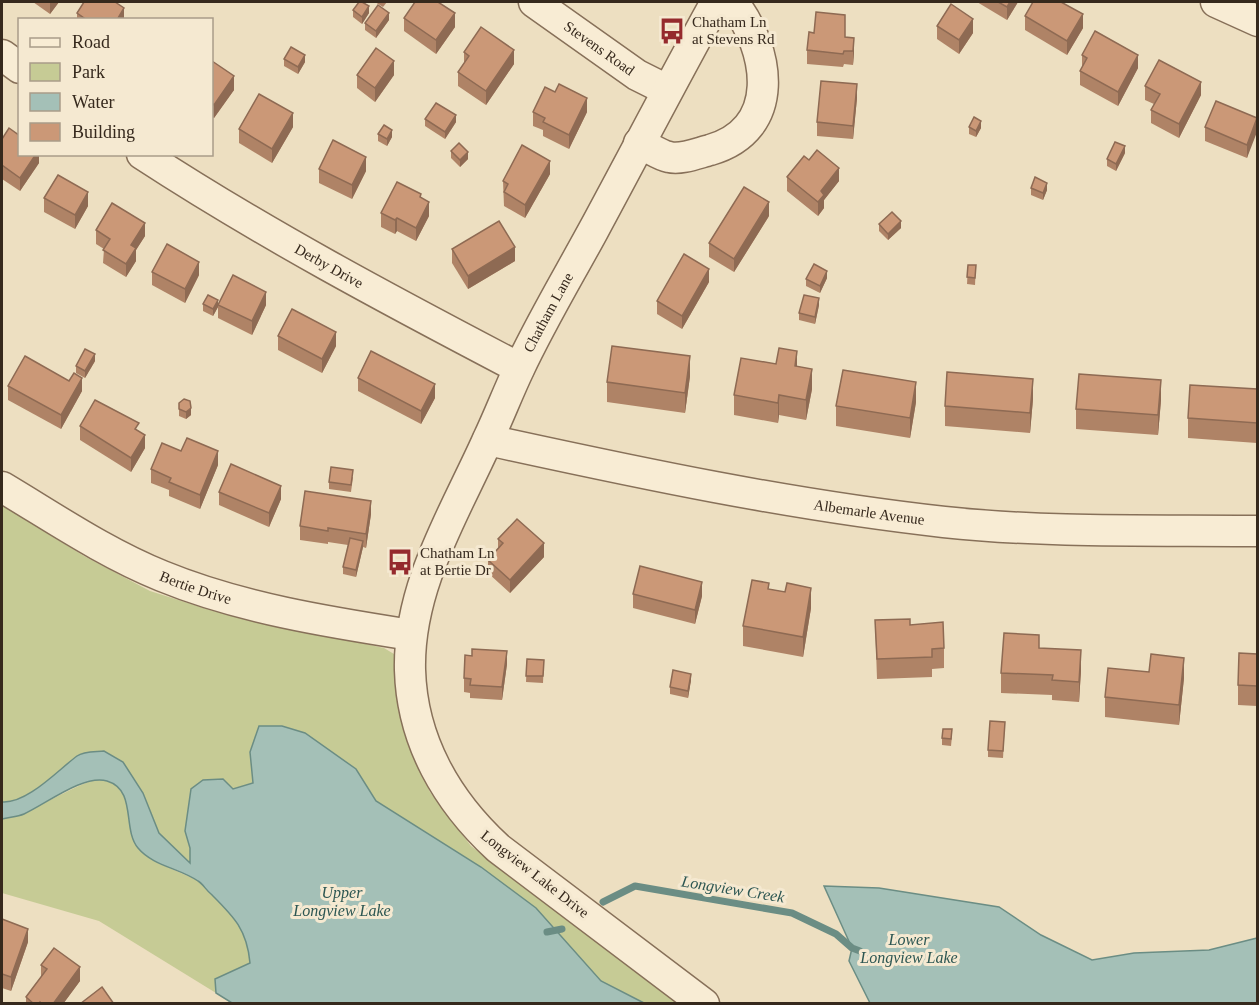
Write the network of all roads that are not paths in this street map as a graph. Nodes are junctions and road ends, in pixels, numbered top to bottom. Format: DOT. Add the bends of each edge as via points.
graph roads {
  1 [pos="534,2"];
  2 [pos="716,2"];
  3 [pos="733,2"];
  4 [pos="1216,2"];
  5 [pos="1257,21"];
  6 [pos="2,56"];
  7 [pos="18,67"];
  8 [pos="667,90"];
  9 [pos="639,143"];
  10 [pos="145,156"];
  11 [pos="519,368"];
  12 [pos="488,440"];
  13 [pos="2,487"];
  14 [pos="1257,531"];
  15 [pos="411,635"];
  16 [pos="704,1004"];
  1 -- 8 [label="street, Stevens Road" via="636,75"];
  2 -- 8 [label="street, Chatham Lane"];
  3 -- 9 [label="street" via="758,43 764,75 755,117 728,145 688,156 670,157"];
  4 -- 5 [label="street"];
  6 -- 7 [label="street"];
  8 -- 9 [label="street, Chatham Lane"];
  9 -- 11 [label="street, Chatham Lane"];
  10 -- 11 [label="street, Derby Drive" via="271,233"];
  11 -- 12 [label="street, Chatham Lane"];
  12 -- 14 [label="street, Albemarle Avenue" via="817,506 923,519 1014,527"];
  12 -- 15 [label="street, Chatham Lane" via="434,554"];
  13 -- 15 [label="street, Bertie Drive" via="83,537 163,576 246,603"];
  15 -- 16 [label="street, Longview Lake Drive" via="410,671 421,732 431,760 457,806 498,848"];
}
